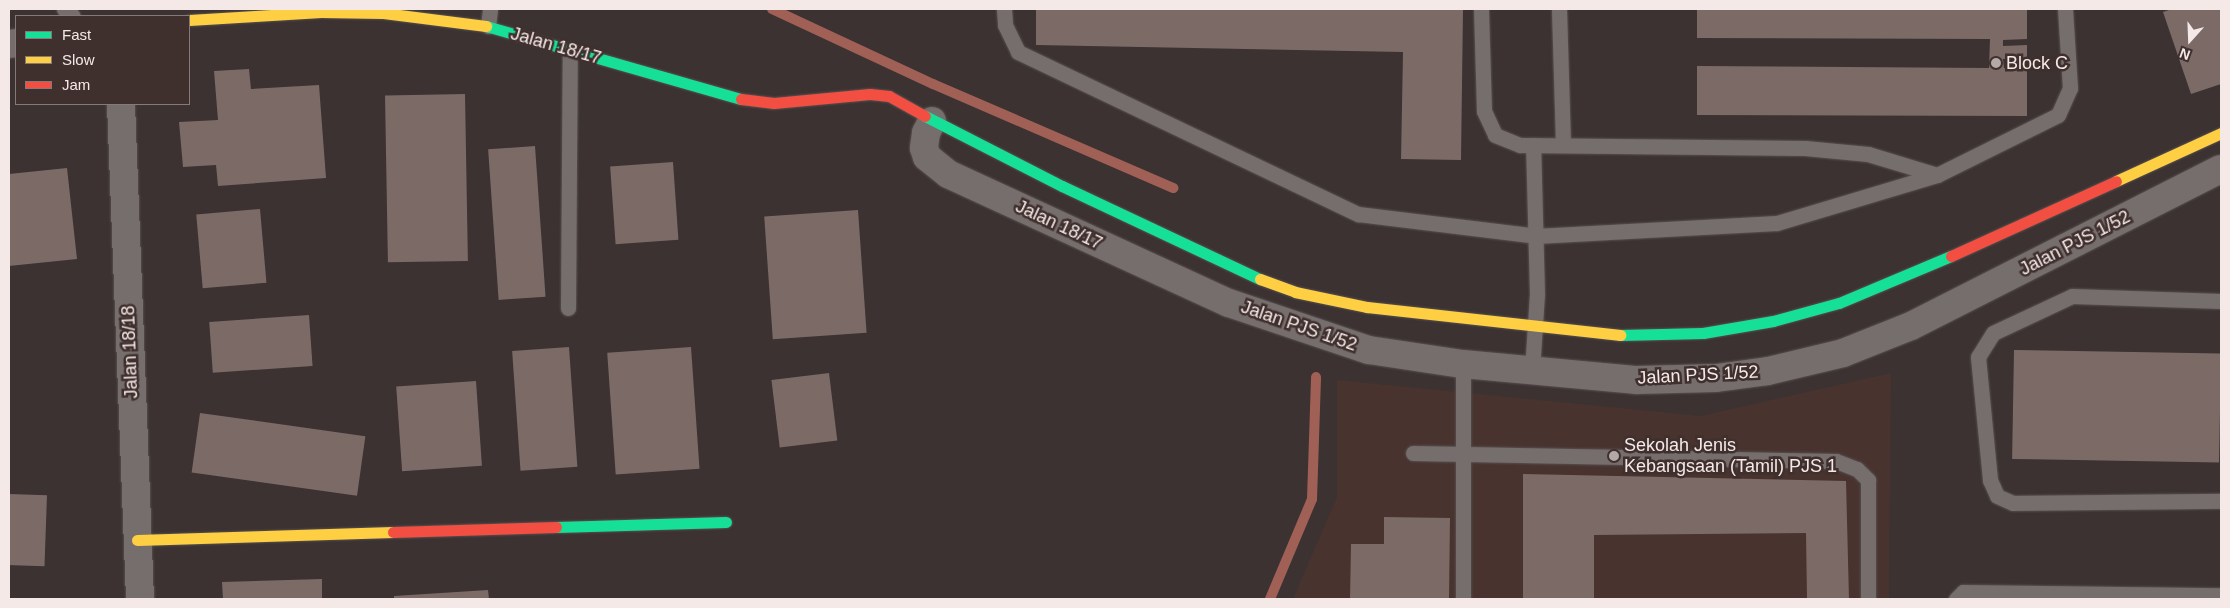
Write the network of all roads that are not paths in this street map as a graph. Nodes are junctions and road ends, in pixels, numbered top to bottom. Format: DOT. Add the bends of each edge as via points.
graph roads {
  1 [pos="490,9"];
  2 [pos="1004,9"];
  3 [pos="1481,9"];
  4 [pos="1560,9"];
  5 [pos="2065,9"];
  6 [pos="190,20"];
  7 [pos="488,26"];
  8 [pos="570,50"];
  9 [pos="121,105"];
  10 [pos="924,116"];
  11 [pos="2221,133"];
  12 [pos="1563,144"];
  13 [pos="1533,145"];
  14 [pos="2221,169"];
  15 [pos="1937,175"];
  16 [pos="1536,236"];
  17 [pos="1238,270"];
  18 [pos="2221,302"];
  19 [pos="1229,303"];
  20 [pos="568,308"];
  21 [pos="1534,327"];
  22 [pos="1463,364"];
  23 [pos="1532,371"];
  24 [pos="1413,453"];
  25 [pos="1463,454"];
  26 [pos="2221,500"];
  27 [pos="726,522"];
  28 [pos="137,540"];
  29 [pos="2221,595"];
  30 [pos="2146,597"];
  31 [pos="140,599"];
  32 [pos="1463,599"];
  33 [pos="1868,599"];
  34 [pos="1956,599"];
  1 -- 7 [label="lane"];
  2 -- 16 [label="lane" via="1005,25 1018,52 1358,214"];
  3 -- 13 [label="lane" via="1484,111 1494,135 1520,145"];
  4 -- 12 [label="lane"];
  5 -- 15 [label="lane" via="2070,88 2058,115"];
  6 -- 7 [label="street, Jalan 18/17" via="361,12"];
  7 -- 8 [label="street, Jalan 18/17"];
  8 -- 10 [label="street, Jalan 18/17" via="748,101 774,103 870,94 889,96"];
  8 -- 20 [label="lane"];
  9 -- 28 [label="street, Jalan 18/18"];
  10 -- 17 [label="street, Jalan PJS 1/52"];
  10 -- 19 [label="street, Jalan 18/17" via="927,157 948,174"];
  11 -- 21 [label="street, Jalan PJS 1/52" via="1839,303 1772,321 1703,333 1611,335"];
  12 -- 13 [label="lane"];
  12 -- 15 [label="lane" via="1805,148 1868,154"];
  13 -- 16 [label="lane"];
  14 -- 23 [label="street, Jalan PJS 1/52" via="1911,326 1843,353 1768,371 1716,378 1637,380"];
  15 -- 16 [label="lane" via="1777,224"];
  16 -- 21 [label="lane"];
  17 -- 19 [label="street"];
  17 -- 21 [label="street, Jalan PJS 1/52" via="1294,292 1367,307"];
  18 -- 26 [label="lane" via="2072,296 1992,333 1978,357 1990,480 1997,496 2014,503"];
  19 -- 22 [label="street, Jalan PJS 1/52" via="1369,350"];
  21 -- 23 [label="lane"];
  22 -- 23 [label="street, Jalan PJS 1/52"];
  22 -- 25 [label="lane"];
  24 -- 25 [label="lane"];
  25 -- 32 [label="lane"];
  25 -- 33 [label="lane" via="1836,461 1856,469 1868,480"];
  27 -- 28 [label="street"];
  28 -- 31 [label="street, Jalan 18/18"];
  29 -- 30 [label="lane"];
  30 -- 34 [label="lane" via="1963,592"];
}
